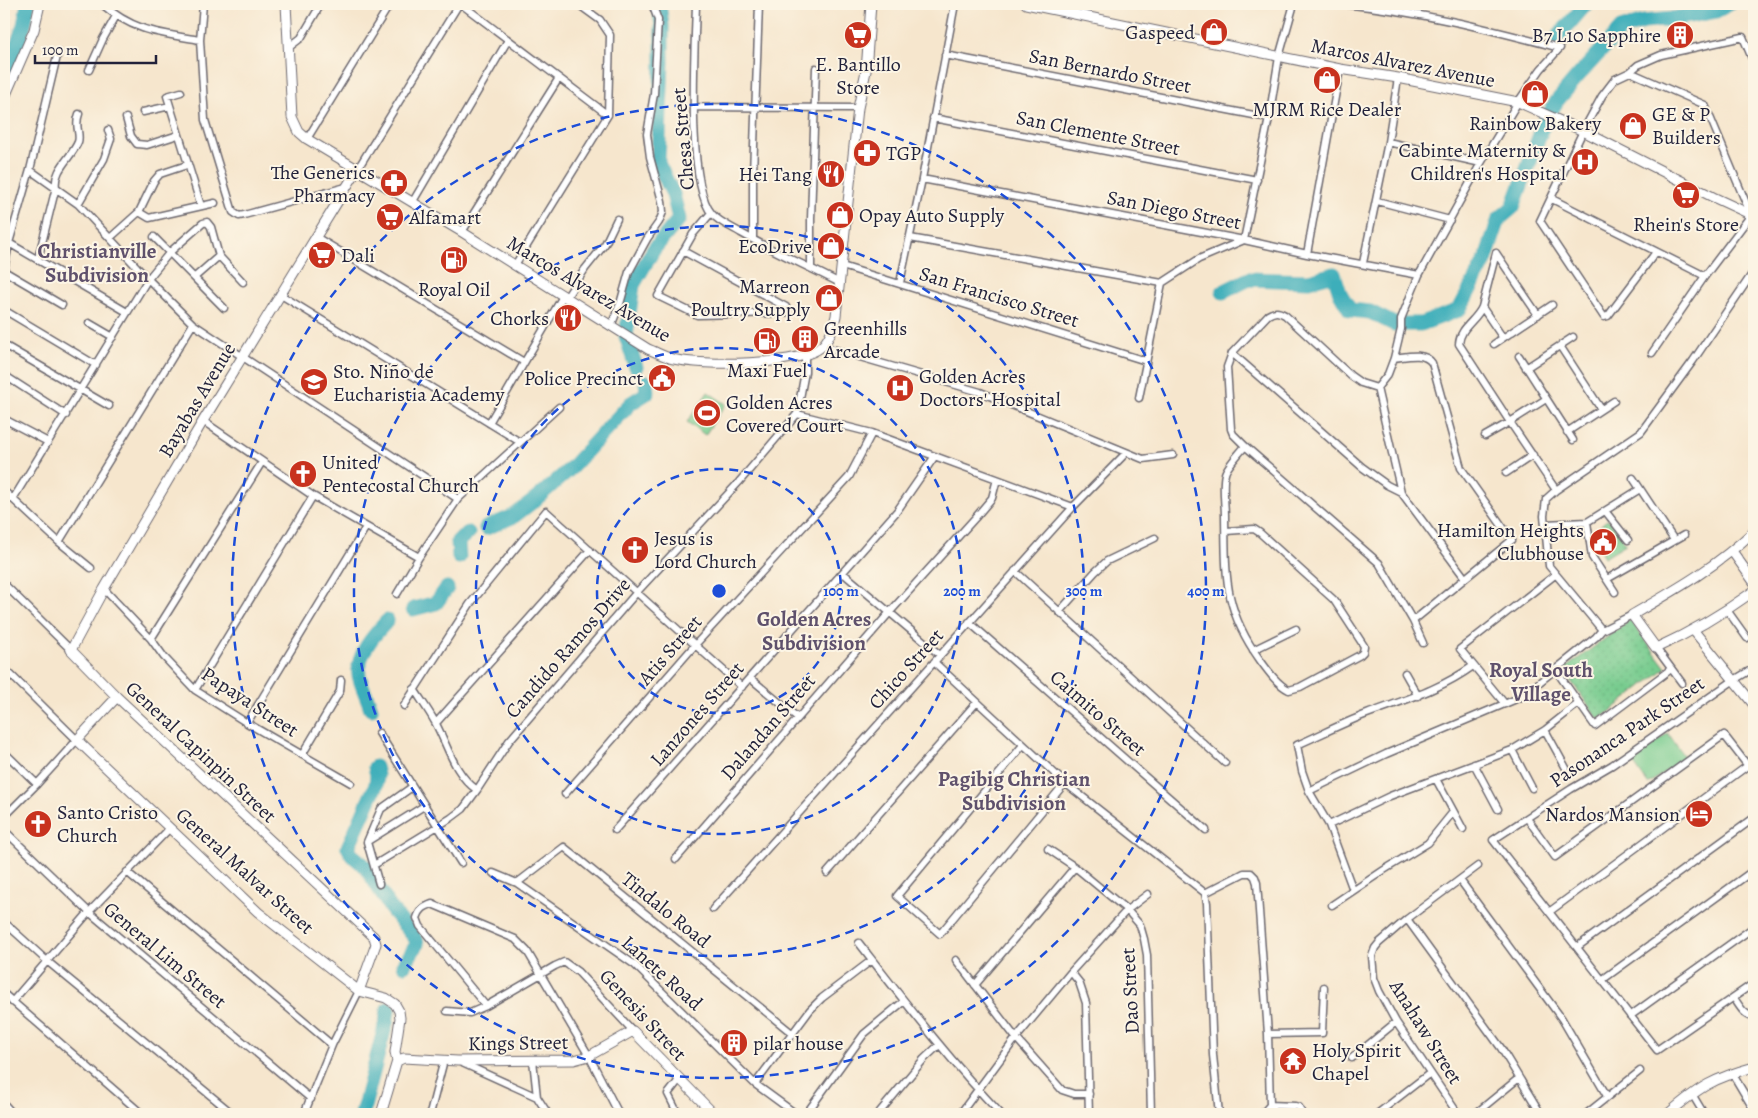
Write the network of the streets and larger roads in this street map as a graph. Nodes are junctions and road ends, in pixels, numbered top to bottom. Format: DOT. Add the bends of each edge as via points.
graph roads {
  1 [pos="40,4"];
  2 [pos="102,4"];
  3 [pos="203,4"];
  4 [pos="286,4"];
  5 [pos="321,4"];
  6 [pos="390,4"];
  7 [pos="460,4"];
  8 [pos="578,4"];
  9 [pos="652,4"];
  10 [pos="696,4"];
  11 [pos="759,4"];
  12 [pos="871,4"];
  13 [pos="955,4"];
  14 [pos="1026,4"];
  15 [pos="1294,4"];
  16 [pos="1343,4"];
  17 [pos="1042,5"];
  18 [pos="116,16"];
  19 [pos="200,40"];
  20 [pos="508,40"];
  21 [pos="288,48"];
  22 [pos="58,52"];
  23 [pos="946,55"];
  24 [pos="1279,56"];
  25 [pos="1754,63"];
  26 [pos="816,68"];
  27 [pos="1340,69"];
  28 [pos="89,70"];
  29 [pos="1630,72"];
  30 [pos="559,78"];
  31 [pos="1398,78"];
  32 [pos="182,92"];
  33 [pos="4,99"];
  34 [pos="1518,102"];
  35 [pos="170,106"];
  36 [pos="815,106"];
  37 [pos="756,107"];
  38 [pos="694,108"];
  39 [pos="858,108"];
  40 [pos="143,112"];
  41 [pos="79,114"];
  42 [pos="608,115"];
  43 [pos="126,118"];
  44 [pos="933,118"];
  45 [pos="1269,118"];
  46 [pos="108,130"];
  47 [pos="1583,131"];
  48 [pos="178,135"];
  49 [pos="307,139"];
  50 [pos="1388,142"];
  51 [pos="1481,163"];
  52 [pos="187,165"];
  53 [pos="30,170"];
  54 [pos="357,170"];
  55 [pos="922,179"];
  56 [pos="1257,180"];
  57 [pos="56,187"];
  58 [pos="346,187"];
  59 [pos="1552,199"];
  60 [pos="1377,201"];
  61 [pos="215,203"];
  62 [pos="412,203"];
  63 [pos="78,204"];
  64 [pos="201,206"];
  65 [pos="139,212"];
  66 [pos="711,213"];
  67 [pos="1753,215"];
  68 [pos="617,219"];
  69 [pos="1450,220"];
  70 [pos="462,232"];
  71 [pos="154,237"];
  72 [pos="316,237"];
  73 [pos="110,238"];
  74 [pos="910,238"];
  75 [pos="753,239"];
  76 [pos="1244,240"];
  77 [pos="10,243"];
  78 [pos="170,252"];
  79 [pos="683,252"];
  80 [pos="1656,252"];
  81 [pos="1307,254"];
  82 [pos="219,256"];
  83 [pos="38,259"];
  84 [pos="1363,263"];
  85 [pos="516,266"];
  86 [pos="842,266"];
  87 [pos="811,268"];
  88 [pos="4,270"];
  89 [pos="1754,271"];
  90 [pos="1419,275"];
  91 [pos="1705,276"];
  92 [pos="195,277"];
  93 [pos="148,279"];
  94 [pos="243,282"];
  95 [pos="840,283"];
  96 [pos="900,283"];
  97 [pos="1162,283"];
  98 [pos="281,295"];
  99 [pos="564,297"];
  100 [pos="62,305"];
  101 [pos="1552,305"];
  102 [pos="1482,307"];
  103 [pos="224,308"];
  104 [pos="4,310"];
  105 [pos="127,312"];
  106 [pos="1538,315"];
  107 [pos="89,323"];
  108 [pos="193,324"];
  109 [pos="613,328"];
  110 [pos="113,337"];
  111 [pos="1573,337"];
  112 [pos="1503,338"];
  113 [pos="1494,344"];
  114 [pos="4,345"];
  115 [pos="822,346"];
  116 [pos="1560,346"];
  117 [pos="1232,353"];
  118 [pos="1652,353"];
  119 [pos="243,356"];
  120 [pos="805,356"];
  121 [pos="1518,356"];
  122 [pos="1394,358"];
  123 [pos="1146,360"];
  124 [pos="524,362"];
  125 [pos="96,365"];
  126 [pos="1526,368"];
  127 [pos="4,375"];
  128 [pos="1377,388"];
  129 [pos="81,390"];
  130 [pos="1139,398"];
  131 [pos="1546,399"];
  132 [pos="1614,401"];
  133 [pos="109,406"];
  134 [pos="559,407"];
  135 [pos="1601,409"];
  136 [pos="797,414"];
  137 [pos="66,415"];
  138 [pos="4,420"];
  139 [pos="203,422"];
  140 [pos="1510,422"];
  141 [pos="489,423"];
  142 [pos="872,432"];
  143 [pos="1567,432"];
  144 [pos="1484,436"];
  145 [pos="1573,440"];
  146 [pos="48,442"];
  147 [pos="520,442"];
  148 [pos="1245,446"];
  149 [pos="1126,453"];
  150 [pos="1173,455"];
  151 [pos="1533,455"];
  152 [pos="935,456"];
  153 [pos="262,462"];
  154 [pos="1506,473"];
  155 [pos="1633,478"];
  156 [pos="997,479"];
  157 [pos="1640,489"];
  158 [pos="1556,490"];
  159 [pos="4,491"];
  160 [pos="1401,492"];
  161 [pos="313,496"];
  162 [pos="458,498"];
  163 [pos="13,499"];
  164 [pos="1073,507"];
  165 [pos="1606,512"];
  166 [pos="1587,522"];
  167 [pos="1544,524"];
  168 [pos="366,527"];
  169 [pos="1226,531"];
  170 [pos="1754,531"];
  171 [pos="1684,535"];
  172 [pos="1155,538"];
  173 [pos="1628,540"];
  174 [pos="1674,540"];
  175 [pos="58,542"];
  176 [pos="590,550"];
  177 [pos="1732,552"];
  178 [pos="419,557"];
  179 [pos="91,568"];
  180 [pos="1015,571"];
  181 [pos="843,573"];
  182 [pos="1555,575"];
  183 [pos="1465,578"];
  184 [pos="1607,579"];
  185 [pos="1754,582"];
  186 [pos="4,584"];
  187 [pos="104,589"];
  188 [pos="1754,591"];
  189 [pos="637,592"];
  190 [pos="1615,592"];
  191 [pos="397,594"];
  192 [pos="1728,610"];
  193 [pos="890,612"];
  194 [pos="1060,612"];
  195 [pos="1632,615"];
  196 [pos="1413,621"];
  197 [pos="969,622"];
  198 [pos="1296,629"];
  199 [pos="1602,630"];
  200 [pos="1694,630"];
  201 [pos="1747,638"];
  202 [pos="151,639"];
  203 [pos="1423,643"];
  204 [pos="696,645"];
  205 [pos="1656,648"];
  206 [pos="71,650"];
  207 [pos="1253,650"];
  208 [pos="940,655"];
  209 [pos="934,662"];
  210 [pos="1473,666"];
  211 [pos="4,668"];
  212 [pos="1754,668"];
  213 [pos="1555,669"];
  214 [pos="1671,670"];
  215 [pos="1405,673"];
  216 [pos="750,678"];
  217 [pos="341,680"];
  218 [pos="1734,680"];
  219 [pos="1682,684"];
  220 [pos="742,687"];
  221 [pos="414,689"];
  222 [pos="195,690"];
  223 [pos="1418,696"];
  224 [pos="117,697"];
  225 [pos="977,702"];
  226 [pos="1505,704"];
  227 [pos="1579,704"];
  228 [pos="1754,705"];
  229 [pos="404,706"];
  230 [pos="798,718"];
  231 [pos="246,723"];
  232 [pos="436,723"];
  233 [pos="1545,730"];
  234 [pos="379,733"];
  235 [pos="77,740"];
  236 [pos="1023,745"];
  237 [pos="1512,750"];
  238 [pos="4,752"];
  239 [pos="302,755"];
  240 [pos="1754,761"];
  241 [pos="1225,763"];
  242 [pos="1474,764"];
  243 [pos="1748,766"];
  244 [pos="1566,768"];
  245 [pos="1436,779"];
  246 [pos="1065,783"];
  247 [pos="37,784"];
  248 [pos="350,784"];
  249 [pos="412,787"];
  250 [pos="1532,788"];
  251 [pos="478,790"];
  252 [pos="1309,791"];
  253 [pos="565,794"];
  254 [pos="424,806"];
  255 [pos="1498,809"];
  256 [pos="1453,812"];
  257 [pos="4,817"];
  258 [pos="1527,818"];
  259 [pos="1754,818"];
  260 [pos="437,826"];
  261 [pos="1329,826"];
  262 [pos="170,828"];
  263 [pos="1463,829"];
  264 [pos="4,830"];
  265 [pos="615,830"];
  266 [pos="1206,830"];
  267 [pos="367,842"];
  268 [pos="1048,849"];
  269 [pos="676,859"];
  270 [pos="461,862"];
  271 [pos="374,865"];
  272 [pos="1478,866"];
  273 [pos="1075,868"];
  274 [pos="1754,870"];
  275 [pos="127,872"];
  276 [pos="493,873"];
  277 [pos="827,873"];
  278 [pos="1460,880"];
  279 [pos="517,882"];
  280 [pos="379,884"];
  281 [pos="1353,890"];
  282 [pos="1205,893"];
  283 [pos="1148,894"];
  284 [pos="1332,905"];
  285 [pos="713,909"];
  286 [pos="1127,910"];
  287 [pos="89,912"];
  288 [pos="1549,912"];
  289 [pos="1407,919"];
  290 [pos="4,922"];
  291 [pos="1754,927"];
  292 [pos="859,943"];
  293 [pos="1576,947"];
  294 [pos="872,960"];
  295 [pos="956,960"];
  296 [pos="47,961"];
  297 [pos="1071,972"];
  298 [pos="540,974"];
  299 [pos="1602,980"];
  300 [pos="1754,983"];
  301 [pos="975,985"];
  302 [pos="1324,987"];
  303 [pos="358,991"];
  304 [pos="4,994"];
  305 [pos="1734,998"];
  306 [pos="904,1001"];
  307 [pos="12,1002"];
  308 [pos="486,1006"];
  309 [pos="447,1011"];
  310 [pos="1630,1016"];
  311 [pos="1754,1017"];
  312 [pos="1396,1022"];
  313 [pos="633,1031"];
  314 [pos="793,1034"];
  315 [pos="1268,1034"];
  316 [pos="1016,1038"];
  317 [pos="939,1045"];
  318 [pos="332,1046"];
  319 [pos="589,1056"];
  320 [pos="1352,1058"];
  321 [pos="444,1060"];
  322 [pos="533,1060"];
  323 [pos="458,1061"];
  324 [pos="397,1062"];
  325 [pos="1754,1067"];
  326 [pos="1640,1071"];
  327 [pos="1430,1073"];
  328 [pos="1732,1073"];
  329 [pos="1519,1078"];
  330 [pos="679,1080"];
  331 [pos="755,1084"];
  332 [pos="978,1090"];
  333 [pos="1089,1094"];
  334 [pos="1692,1094"];
  335 [pos="1607,1096"];
  336 [pos="537,1097"];
  337 [pos="311,1098"];
  338 [pos="4,1104"];
  339 [pos="1270,1105"];
  340 [pos="1754,1110"];
  341 [pos="13,1114"];
  342 [pos="142,1114"];
  343 [pos="233,1114"];
  344 [pos="304,1114"];
  345 [pos="381,1114"];
  346 [pos="430,1114"];
  347 [pos="548,1114"];
  348 [pos="618,1114"];
  349 [pos="678,1114"];
  350 [pos="714,1114"];
  351 [pos="796,1114"];
  352 [pos="806,1114"];
  353 [pos="878,1114"];
  354 [pos="960,1114"];
  355 [pos="1001,1114"];
  356 [pos="1089,1114"];
  357 [pos="1151,1114"];
  358 [pos="1219,1114"];
  359 [pos="1262,1114"];
  360 [pos="1302,1114"];
  361 [pos="1378,1114"];
  362 [pos="1458,1114"];
  363 [pos="1475,1114"];
  364 [pos="1541,1114"];
  365 [pos="1586,1114"];
  366 [pos="1668,1114"];
  367 [pos="1704,1114"];
  1 -- 33 [label="street" via="34,30"];
  2 -- 18 [label="street"];
  3 -- 19 [label="street"];
  4 -- 21 [label="street, Marcos Alvarez Avenue"];
  5 -- 21 [label="street" via="301,38"];
  6 -- 49 [label="street"];
  7 -- 20 [label="street"];
  7 -- 54 [label="street"];
  8 -- 42 [label="street" via="600,20 610,35"];
  9 -- 109 [label="street" via="658,20 654,94 647,134 663,212 629,272"];
  10 -- 38 [label="street, Chesa Street"];
  11 -- 37 [label="street"];
  12 -- 39 [label="street" via="866,71"];
  13 -- 23 [label="street"];
  14 -- 17 [label="street, Marcos Alvarez Avenue"];
  15 -- 24 [label="street"];
  16 -- 34 [label="street" via="1439,18 1560,48"];
  17 -- 24 [label="street, Marcos Alvarez Avenue"];
  18 -- 19 [label="street" via="149,31"];
  18 -- 28 [label="street"];
  19 -- 58 [label="street" via="205,120 233,212 244,215"];
  20 -- 30 [label="street"];
  20 -- 62 [label="street"];
  21 -- 49 [label="street, Marcos Alvarez Avenue" via="292,117 299,132"];
  22 -- 53 [label="street"];
  23 -- 44 [label="street"];
  23 -- 45 [label="street, San Bernardo Street"];
  24 -- 27 [label="street, Marcos Alvarez Avenue"];
  24 -- 45 [label="street"];
  25 -- 29 [label="street" via="1743,37 1661,55"];
  26 -- 36 [label="street"];
  27 -- 31 [label="street, Marcos Alvarez Avenue"];
  27 -- 81 [label="street"];
  29 -- 47 [label="street" via="1614,79"];
  29 -- 67 [label="street" via="1705,105"];
  30 -- 42 [label="street"];
  30 -- 70 [label="street"];
  31 -- 34 [label="street, Marcos Alvarez Avenue"];
  31 -- 50 [label="street"];
  32 -- 35 [label="street" via="167,96"];
  34 -- 47 [label="street, Marcos Alvarez Avenue"];
  34 -- 51 [label="street"];
  35 -- 40 [label="street"];
  35 -- 48 [label="street"];
  36 -- 37 [label="street"];
  36 -- 39 [label="street"];
  36 -- 87 [label="street"];
  37 -- 38 [label="street"];
  37 -- 75 [label="street"];
  38 -- 66 [label="street, Chesa Street" via="698,174"];
  39 -- 86 [label="street"];
  41 -- 57 [label="street" via="76,126 79,140 58,174"];
  42 -- 85 [label="street"];
  43 -- 48 [label="street" via="137,144 147,145"];
  44 -- 55 [label="street"];
  44 -- 56 [label="street, San Clemente Street"];
  45 -- 56 [label="street"];
  46 -- 63 [label="street" via="111,139 104,159"];
  47 -- 59 [label="street"];
  47 -- 67 [label="street, Marcos Alvarez Avenue"];
  48 -- 52 [label="street"];
  49 -- 54 [label="street, Marcos Alvarez Avenue"];
  50 -- 51 [label="street"];
  50 -- 60 [label="street"];
  51 -- 69 [label="street"];
  52 -- 64 [label="street"];
  52 -- 65 [label="street" via="160,174"];
  53 -- 57 [label="street"];
  53 -- 77 [label="street"];
  54 -- 58 [label="street, Bayabas Avenue"];
  54 -- 62 [label="street, Marcos Alvarez Avenue"];
  55 -- 74 [label="street"];
  55 -- 76 [label="street, San Diego Street"];
  56 -- 76 [label="street"];
  57 -- 63 [label="street"];
  57 -- 83 [label="street"];
  58 -- 72 [label="street, Bayabas Avenue"];
  59 -- 80 [label="street"];
  59 -- 80 [label="street" via="1540,221 1604,317"];
  60 -- 69 [label="street"];
  60 -- 84 [label="street"];
  61 -- 64 [label="street"];
  62 -- 70 [label="street, Marcos Alvarez Avenue"];
  63 -- 73 [label="street"];
  64 -- 65 [label="street" via="149,218"];
  65 -- 73 [label="street"];
  66 -- 75 [label="street, Chesa Street"];
  66 -- 79 [label="street"];
  67 -- 91 [label="street"];
  68 -- 99 [label="street" via="605,244"];
  69 -- 90 [label="street"];
  70 -- 85 [label="street, Marcos Alvarez Avenue"];
  71 -- 78 [label="street"];
  72 -- 98 [label="street, Bayabas Avenue"];
  72 -- 124 [label="street"];
  73 -- 93 [label="street"];
  74 -- 96 [label="street"];
  74 -- 97 [label="street"];
  75 -- 87 [label="street, Chesa Street"];
  76 -- 81 [label="street, San Diego Street"];
  76 -- 97 [label="street" via="1199,259"];
  77 -- 83 [label="street"];
  77 -- 88 [label="street"];
  78 -- 82 [label="street" via="208,222"];
  78 -- 92 [label="street"];
  78 -- 93 [label="street"];
  79 -- 79 [label="street" via="658,296 697,315 785,313 787,310"];
  80 -- 91 [label="street"];
  81 -- 84 [label="street, San Diego Street"];
  82 -- 92 [label="street"];
  82 -- 94 [label="street"];
  83 -- 105 [label="street"];
  84 -- 90 [label="street, San Diego Street"];
  85 -- 99 [label="street, Marcos Alvarez Avenue"];
  86 -- 95 [label="street"];
  86 -- 96 [label="street, San Francisco Street"];
  87 -- 95 [label="street, Chesa Street"];
  88 -- 100 [label="street"];
  89 -- 158 [label="street" via="1640,432"];
  90 -- 122 [label="street" via="1401,319"];
  91 -- 118 [label="street"];
  92 -- 103 [label="street"];
  93 -- 105 [label="street"];
  93 -- 108 [label="street"];
  95 -- 115 [label="street" via="834,325"];
  96 -- 123 [label="street, San Francisco Street"];
  97 -- 123 [label="street"];
  98 -- 119 [label="street, Bayabas Avenue"];
  98 -- 141 [label="street"];
  99 -- 109 [label="street, Marcos Alvarez Avenue"];
  99 -- 124 [label="street"];
  101 -- 106 [label="street"];
  102 -- 106 [label="street" via="1496,254"];
  102 -- 112 [label="street"];
  102 -- 140 [label="street" via="1462,332 1459,344"];
  104 -- 125 [label="street"];
  105 -- 110 [label="street"];
  106 -- 112 [label="street"];
  107 -- 110 [label="street"];
  108 -- 119 [label="street"];
  108 -- 175 [label="street"];
  109 -- 120 [label="street, Marcos Alvarez Avenue" via="661,354 689,362 753,362"];
  110 -- 125 [label="street"];
  111 -- 116 [label="street"];
  112 -- 113 [label="street"];
  114 -- 129 [label="street"];
  115 -- 120 [label="street, Marcos Alvarez Avenue"];
  115 -- 149 [label="street" via="980,392"];
  116 -- 126 [label="street"];
  116 -- 135 [label="street"];
  117 -- 128 [label="street" via="1268,315 1279,312 1351,376"];
  117 -- 148 [label="street" via="1227,367 1231,429"];
  117 -- 160 [label="street" via="1362,467"];
  119 -- 139 [label="street, Bayabas Avenue"];
  119 -- 162 [label="street"];
  120 -- 136 [label="street, Candido Ramos Drive"];
  121 -- 126 [label="street"];
  122 -- 128 [label="street" via="1388,374"];
  122 -- 183 [label="street" via="1424,356 1432,362 1461,468 1512,540"];
  123 -- 130 [label="street"];
  124 -- 141 [label="street"];
  125 -- 129 [label="street"];
  126 -- 131 [label="street"];
  127 -- 137 [label="street"];
  128 -- 160 [label="street"];
  129 -- 133 [label="street"];
  129 -- 137 [label="street"];
  131 -- 140 [label="street"];
  131 -- 143 [label="street"];
  132 -- 135 [label="street"];
  134 -- 147 [label="street"];
  135 -- 143 [label="street"];
  136 -- 142 [label="street"];
  136 -- 189 [label="street, Candido Ramos Drive"];
  137 -- 146 [label="street"];
  138 -- 146 [label="street"];
  139 -- 153 [label="street"];
  139 -- 187 [label="street, Bayabas Avenue"];
  140 -- 144 [label="street"];
  140 -- 151 [label="street"];
  141 -- 147 [label="street"];
  142 -- 152 [label="street"];
  142 -- 204 [label="street, Atis Street" via="849,477"];
  143 -- 145 [label="street"];
  146 -- 163 [label="street"];
  147 -- 162 [label="street"];
  148 -- 169 [label="street" via="1225,473"];
  148 -- 196 [label="street" via="1379,563"];
  149 -- 150 [label="street" via="1143,459"];
  149 -- 164 [label="street, Chico Street"];
  151 -- 154 [label="street"];
  151 -- 158 [label="street"];
  152 -- 156 [label="street"];
  152 -- 181 [label="street, Lanzones Street" via="897,512"];
  153 -- 161 [label="street"];
  153 -- 202 [label="street"];
  155 -- 157 [label="street"];
  156 -- 164 [label="street"];
  156 -- 193 [label="street, Dalandan Street" via="992,498"];
  157 -- 165 [label="street"];
  157 -- 174 [label="street"];
  158 -- 167 [label="street" via="1546,499"];
  159 -- 163 [label="street"];
  160 -- 183 [label="street"];
  161 -- 168 [label="street"];
  161 -- 222 [label="street"];
  162 -- 178 [label="street"];
  163 -- 175 [label="street"];
  164 -- 180 [label="street, Chico Street"];
  165 -- 166 [label="street"];
  165 -- 173 [label="street"];
  166 -- 167 [label="street"];
  166 -- 184 [label="street" via="1592,557"];
  167 -- 182 [label="street" via="1549,566"];
  168 -- 178 [label="street"];
  168 -- 231 [label="street"];
  169 -- 207 [label="street" via="1226,569 1231,603"];
  169 -- 207 [label="street" via="1254,529 1260,533 1334,600 1364,646 1360,655 1289,690 1279,683"];
  170 -- 177 [label="street"];
  171 -- 174 [label="street"];
  172 -- 194 [label="street" via="1107,561"];
  174 -- 184 [label="street"];
  175 -- 179 [label="street"];
  176 -- 189 [label="street"];
  176 -- 221 [label="street" via="546,511 470,604"];
  176 -- 232 [label="street"];
  177 -- 185 [label="street"];
  177 -- 195 [label="street" via="1704,573"];
  178 -- 191 [label="street"];
  180 -- 194 [label="street"];
  180 -- 197 [label="street, Chico Street"];
  181 -- 193 [label="street"];
  181 -- 216 [label="street, Lanzones Street"];
  182 -- 199 [label="street"];
  182 -- 210 [label="street" via="1460,650"];
  183 -- 196 [label="street"];
  184 -- 190 [label="street"];
  186 -- 206 [label="street, General Capinpin Street"];
  187 -- 202 [label="street, Papaya Street"];
  187 -- 206 [label="street, Bayabas Avenue"];
  188 -- 192 [label="street"];
  189 -- 204 [label="street"];
  189 -- 251 [label="street, Candido Ramos Drive" via="509,741"];
  192 -- 200 [label="street"];
  192 -- 201 [label="street"];
  193 -- 208 [label="street"];
  193 -- 230 [label="street, Dalandan Street"];
  194 -- 241 [label="street"];
  195 -- 199 [label="street"];
  195 -- 205 [label="street"];
  196 -- 203 [label="street"];
  197 -- 208 [label="street, Chico Street"];
  197 -- 266 [label="street, Caimito Street"];
  198 -- 207 [label="street"];
  199 -- 213 [label="street"];
  200 -- 205 [label="street"];
  200 -- 218 [label="street"];
  202 -- 222 [label="street, Papaya Street"];
  204 -- 220 [label="street"];
  204 -- 253 [label="street, Atis Street"];
  205 -- 214 [label="street"];
  206 -- 224 [label="street, General Capinpin Street"];
  208 -- 209 [label="street, Chico Street"];
  209 -- 225 [label="street"];
  209 -- 285 [label="street, Chico Street"];
  210 -- 223 [label="street"];
  210 -- 226 [label="street"];
  211 -- 235 [label="street, General Malvar Street"];
  212 -- 218 [label="street, Pasonanca Park Street"];
  213 -- 226 [label="street"];
  213 -- 227 [label="street"];
  214 -- 219 [label="street"];
  214 -- 227 [label="street" via="1595,726"];
  215 -- 223 [label="street"];
  216 -- 220 [label="street, Lanzones Street"];
  216 -- 230 [label="street"];
  217 -- 239 [label="street" via="340,692"];
  218 -- 228 [label="street"];
  218 -- 258 [label="street, Pasonanca Park Street" via="1612,766"];
  220 -- 265 [label="street, Lanzones Street"];
  221 -- 229 [label="street"];
  221 -- 232 [label="street"];
  222 -- 231 [label="street, Papaya Street"];
  223 -- 252 [label="street" via="1366,714 1297,745"];
  224 -- 235 [label="street"];
  224 -- 303 [label="street, General Capinpin Street" via="374,937 376,944"];
  225 -- 236 [label="street"];
  225 -- 277 [label="street"];
  226 -- 252 [label="street" via="1386,754"];
  227 -- 233 [label="street"];
  230 -- 269 [label="street, Dalandan Street"];
  231 -- 239 [label="street, Papaya Street"];
  232 -- 251 [label="street" via="466,783"];
  233 -- 237 [label="street"];
  233 -- 244 [label="street"];
  234 -- 249 [label="street"];
  235 -- 247 [label="street"];
  235 -- 262 [label="street, General Malvar Street"];
  236 -- 246 [label="street"];
  236 -- 246 [label="street" via="897,896 940,934"];
  237 -- 242 [label="street"];
  237 -- 250 [label="street"];
  238 -- 247 [label="street"];
  239 -- 248 [label="street, Papaya Street"];
  240 -- 243 [label="street"];
  242 -- 245 [label="street"];
  242 -- 255 [label="street"];
  243 -- 258 [label="street" via="1724,734 1555,857"];
  243 -- 288 [label="street"];
  245 -- 256 [label="street"];
  245 -- 261 [label="street" via="1390,796"];
  246 -- 282 [label="street"];
  247 -- 257 [label="street"];
  249 -- 254 [label="street"];
  249 -- 267 [label="street" via="381,809"];
  251 -- 260 [label="street, Candido Ramos Drive" via="463,809"];
  252 -- 261 [label="street"];
  254 -- 260 [label="street"];
  254 -- 267 [label="street"];
  256 -- 263 [label="street"];
  256 -- 281 [label="street" via="1428,843"];
  258 -- 288 [label="street, Pasonanca Park Street" via="1493,840"];
  259 -- 293 [label="street"];
  260 -- 270 [label="street"];
  260 -- 271 [label="street, Candido Ramos Drive"];
  261 -- 281 [label="street"];
  262 -- 275 [label="street"];
  262 -- 303 [label="street, General Malvar Street" via="258,912"];
  264 -- 287 [label="street, General Lim Street"];
  267 -- 271 [label="street"];
  268 -- 273 [label="street, Dao Street"];
  271 -- 280 [label="street"];
  272 -- 278 [label="street, Anahaw Street"];
  273 -- 286 [label="street, Dao Street"];
  273 -- 301 [label="street"];
  274 -- 299 [label="street"];
  275 -- 287 [label="street"];
  275 -- 318 [label="street"];
  276 -- 279 [label="street, Lanete Road"];
  278 -- 289 [label="street, Anahaw Street"];
  278 -- 335 [label="street" via="1562,1019"];
  279 -- 314 [label="street, Tindalo Road" via="564,847"];
  279 -- 331 [label="street, Lanete Road" via="635,965"];
  281 -- 284 [label="street"];
  282 -- 315 [label="street" via="1244,873 1255,877"];
  282 -- 358 [label="street"];
  283 -- 286 [label="street"];
  286 -- 297 [label="street"];
  286 -- 357 [label="street, Dao Street" via="1140,925 1147,955"];
  287 -- 296 [label="street"];
  287 -- 337 [label="street, General Lim Street"];
  288 -- 293 [label="street"];
  289 -- 312 [label="street, Anahaw Street" via="1379,943 1372,956 1379,992"];
  289 -- 329 [label="street" via="1502,1048"];
  290 -- 296 [label="street"];
  291 -- 310 [label="street"];
  292 -- 294 [label="street"];
  293 -- 299 [label="street"];
  294 -- 306 [label="street"];
  294 -- 314 [label="street" via="822,998"];
  295 -- 301 [label="street"];
  296 -- 307 [label="street"];
  296 -- 343 [label="street"];
  297 -- 316 [label="street"];
  297 -- 333 [label="street" via="1079,982 1086,1003"];
  298 -- 308 [label="street"];
  298 -- 308 [label="street" via="515,938 432,904 420,911 417,918 420,926"];
  298 -- 313 [label="street, Genesis Street" via="564,962 578,972"];
  298 -- 319 [label="street"];
  299 -- 310 [label="street"];
  300 -- 305 [label="street"];
  301 -- 316 [label="street"];
  302 -- 315 [label="street" via="1322,1033"];
  303 -- 318 [label="street"];
  303 -- 324 [label="street" via="386,998 399,1011 395,1043"];
  304 -- 307 [label="street"];
  305 -- 310 [label="street" via="1657,1050"];
  305 -- 311 [label="street" via="1745,1013"];
  306 -- 317 [label="street"];
  306 -- 352 [label="street" via="864,1034"];
  307 -- 342 [label="street"];
  308 -- 309 [label="street" via="470,1013"];
  312 -- 320 [label="street"];
  312 -- 327 [label="street, Anahaw Street"];
  313 -- 319 [label="street, Kings Street"];
  313 -- 330 [label="street, Genesis Street"];
  314 -- 331 [label="street"];
  315 -- 339 [label="street"];
  316 -- 332 [label="street"];
  316 -- 333 [label="street" via="1062,1090"];
  317 -- 332 [label="street"];
  317 -- 353 [label="street"];
  318 -- 337 [label="street"];
  319 -- 322 [label="street, Kings Street" via="574,1060"];
  319 -- 348 [label="street"];
  321 -- 323 [label="street, Kings Street"];
  321 -- 324 [label="street, Kings Street" via="404,1058"];
  321 -- 346 [label="street"];
  322 -- 323 [label="street, Kings Street"];
  322 -- 336 [label="street"];
  323 -- 336 [label="street"];
  324 -- 345 [label="street"];
  325 -- 328 [label="street"];
  326 -- 335 [label="street"];
  327 -- 361 [label="street"];
  327 -- 362 [label="street, Anahaw Street"];
  328 -- 334 [label="street"];
  328 -- 340 [label="street"];
  329 -- 363 [label="street"];
  329 -- 364 [label="street"];
  330 -- 349 [label="street" via="668,1094"];
  330 -- 350 [label="street, Genesis Street"];
  331 -- 351 [label="street, Lanete Road"];
  332 -- 354 [label="street"];
  332 -- 355 [label="street"];
  333 -- 356 [label="street"];
  334 -- 366 [label="street"];
  334 -- 367 [label="street"];
  335 -- 365 [label="street"];
  336 -- 347 [label="street"];
  337 -- 344 [label="street"];
  338 -- 341 [label="street"];
  339 -- 359 [label="street"];
  339 -- 360 [label="street" via="1296,1106"];
}
